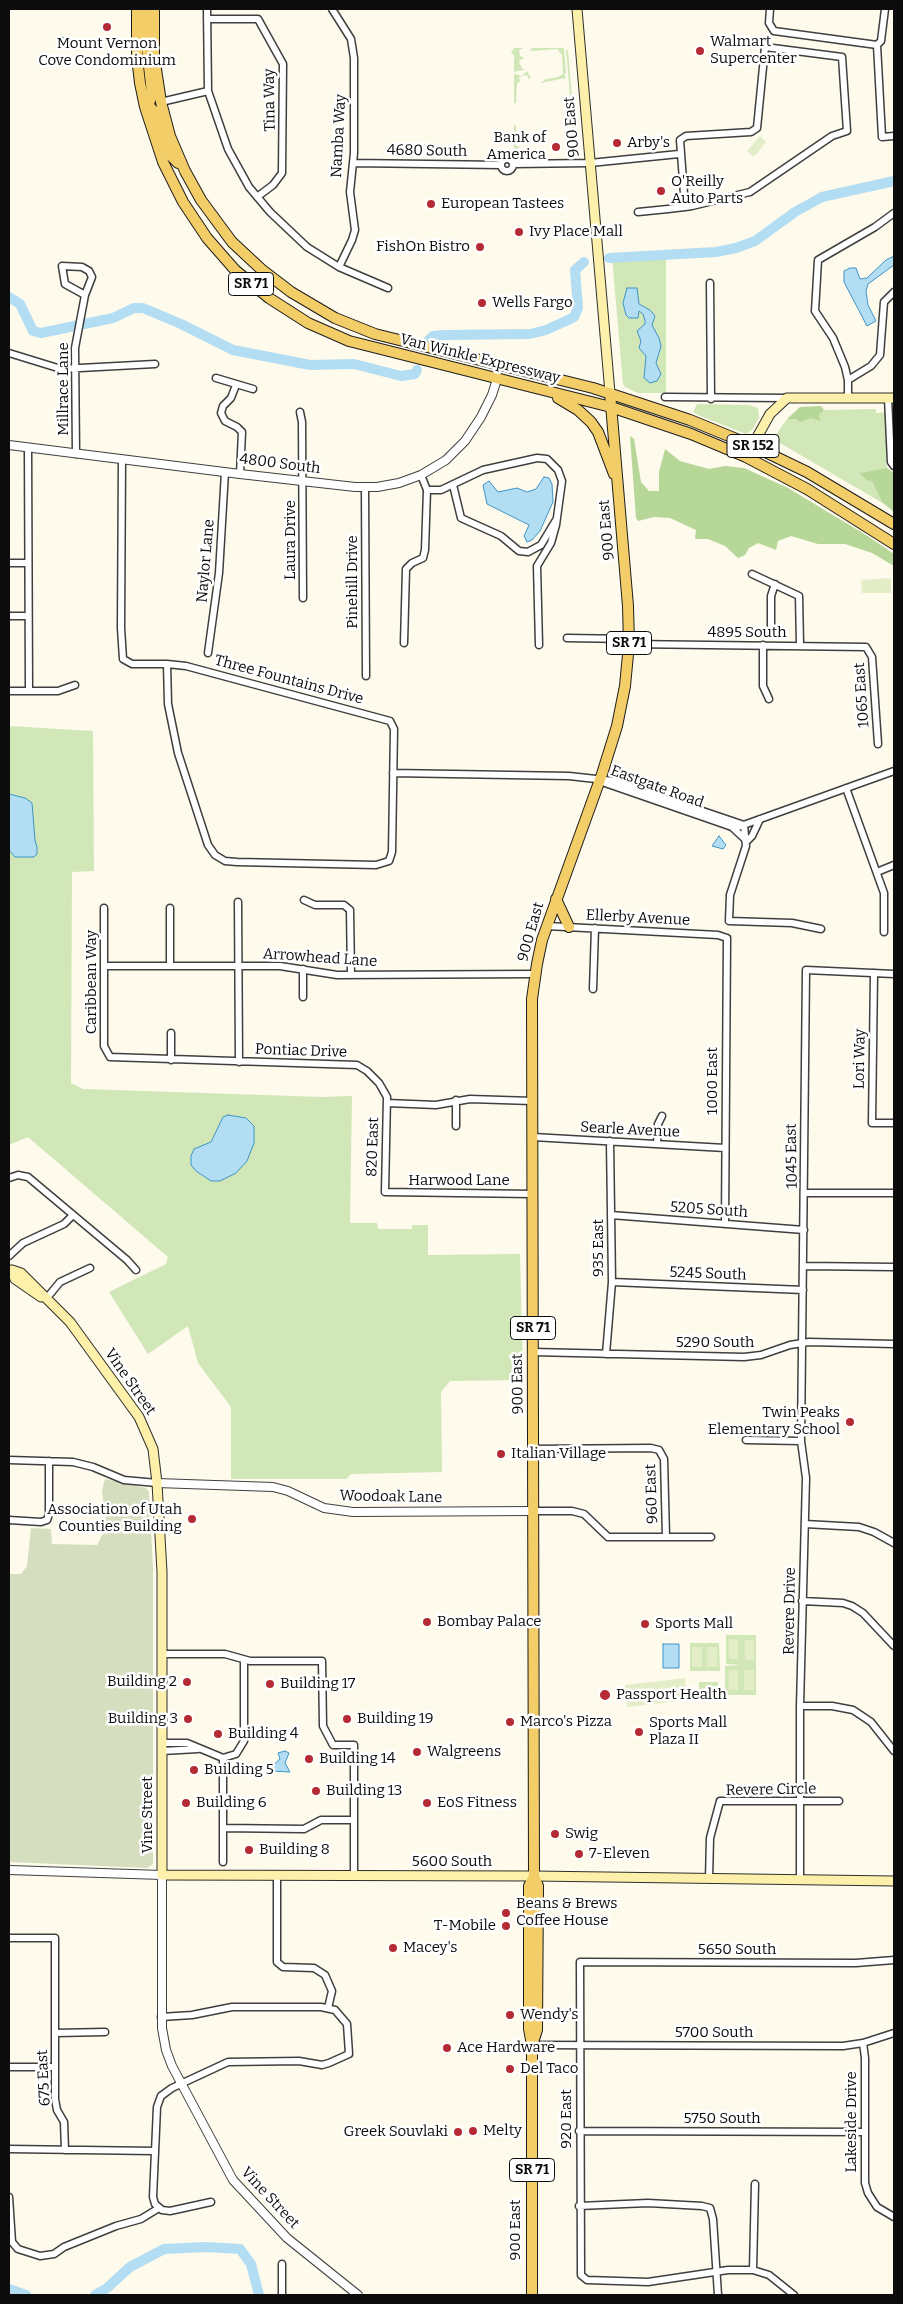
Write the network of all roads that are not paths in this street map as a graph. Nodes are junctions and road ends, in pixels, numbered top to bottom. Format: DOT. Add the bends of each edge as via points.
graph roads {
  1 [pos="137,9"];
  2 [pos="146,9"];
  3 [pos="154,9"];
  4 [pos="207,9"];
  5 [pos="332,9"];
  6 [pos="577,9"];
  7 [pos="770,9"];
  8 [pos="885,9"];
  9 [pos="207,20"];
  10 [pos="877,45"];
  11 [pos="208,91"];
  12 [pos="161,102"];
  13 [pos="145,107"];
  14 [pos="894,136"];
  15 [pos="679,154"];
  16 [pos="353,163"];
  17 [pos="590,163"];
  18 [pos="185,171"];
  19 [pos="257,197"];
  20 [pos="685,207"];
  21 [pos="638,212"];
  22 [pos="894,213"];
  23 [pos="339,267"];
  24 [pos="710,283"];
  25 [pos="388,288"];
  26 [pos="894,292"];
  27 [pos="85,295"];
  28 [pos="9,353"];
  29 [pos="451,354"];
  30 [pos="155,364"];
  31 [pos="75,368"];
  32 [pos="216,378"];
  33 [pos="496,379"];
  34 [pos="555,379"];
  35 [pos="848,380"];
  36 [pos="236,385"];
  37 [pos="253,389"];
  38 [pos="549,392"];
  39 [pos="610,393"];
  40 [pos="666,397"];
  41 [pos="711,398"];
  42 [pos="787,398"];
  43 [pos="848,398"];
  44 [pos="891,398"];
  45 [pos="611,407"];
  46 [pos="300,412"];
  47 [pos="9,444"];
  48 [pos="751,445"];
  49 [pos="28,448"];
  50 [pos="76,454"];
  51 [pos="746,457"];
  52 [pos="122,459"];
  53 [pos="894,466"];
  54 [pos="225,472"];
  55 [pos="240,474"];
  56 [pos="421,475"];
  57 [pos="303,481"];
  58 [pos="453,485"];
  59 [pos="618,487"];
  60 [pos="365,488"];
  61 [pos="427,490"];
  62 [pos="556,520"];
  63 [pos="894,524"];
  64 [pos="894,544"];
  65 [pos="9,563"];
  66 [pos="28,563"];
  67 [pos="752,574"];
  68 [pos="775,584"];
  69 [pos="304,598"];
  70 [pos="9,616"];
  71 [pos="28,616"];
  72 [pos="771,628"];
  73 [pos="567,638"];
  74 [pos="629,642"];
  75 [pos="404,643"];
  76 [pos="539,645"];
  77 [pos="763,646"];
  78 [pos="800,646"];
  79 [pos="866,647"];
  80 [pos="208,653"];
  81 [pos="167,664"];
  82 [pos="366,676"];
  83 [pos="76,685"];
  84 [pos="9,691"];
  85 [pos="29,691"];
  86 [pos="769,699"];
  87 [pos="878,744"];
  88 [pos="894,771"];
  89 [pos="393,773"];
  90 [pos="600,780"];
  91 [pos="846,788"];
  92 [pos="760,819"];
  93 [pos="744,825"];
  94 [pos="732,827"];
  95 [pos="747,842"];
  96 [pos="894,865"];
  97 [pos="876,872"];
  98 [pos="556,899"];
  99 [pos="304,900"];
  100 [pos="238,902"];
  101 [pos="104,908"];
  102 [pos="170,908"];
  103 [pos="547,926"];
  104 [pos="569,927"];
  105 [pos="595,928"];
  106 [pos="821,929"];
  107 [pos="884,932"];
  108 [pos="726,938"];
  109 [pos="104,966"];
  110 [pos="170,966"];
  111 [pos="239,966"];
  112 [pos="304,969"];
  113 [pos="874,973"];
  114 [pos="351,974"];
  115 [pos="535,974"];
  116 [pos="894,974"];
  117 [pos="593,989"];
  118 [pos="302,998"];
  119 [pos="171,1032"];
  120 [pos="108,1055"];
  121 [pos="171,1060"];
  122 [pos="239,1062"];
  123 [pos="456,1100"];
  124 [pos="532,1101"];
  125 [pos="387,1104"];
  126 [pos="662,1116"];
  127 [pos="894,1123"];
  128 [pos="456,1126"];
  129 [pos="533,1137"];
  130 [pos="610,1141"];
  131 [pos="657,1144"];
  132 [pos="725,1148"];
  133 [pos="9,1178"];
  134 [pos="385,1192"];
  135 [pos="805,1193"];
  136 [pos="894,1193"];
  137 [pos="533,1194"];
  138 [pos="73,1215"];
  139 [pos="612,1215"];
  140 [pos="725,1224"];
  141 [pos="804,1230"];
  142 [pos="9,1256"];
  143 [pos="803,1266"];
  144 [pos="894,1267"];
  145 [pos="90,1268"];
  146 [pos="10,1270"];
  147 [pos="136,1270"];
  148 [pos="612,1282"];
  149 [pos="803,1290"];
  150 [pos="46,1299"];
  151 [pos="802,1342"];
  152 [pos="894,1344"];
  153 [pos="533,1352"];
  154 [pos="606,1354"];
  155 [pos="746,1440"];
  156 [pos="801,1441"];
  157 [pos="534,1449"];
  158 [pos="9,1460"];
  159 [pos="49,1461"];
  160 [pos="157,1484"];
  161 [pos="534,1511"];
  162 [pos="9,1520"];
  163 [pos="805,1524"];
  164 [pos="666,1537"];
  165 [pos="711,1537"];
  166 [pos="894,1543"];
  167 [pos="802,1601"];
  168 [pos="894,1646"];
  169 [pos="162,1654"];
  170 [pos="244,1660"];
  171 [pos="800,1706"];
  172 [pos="162,1747"];
  173 [pos="894,1751"];
  174 [pos="222,1758"];
  175 [pos="801,1801"];
  176 [pos="839,1801"];
  177 [pos="354,1820"];
  178 [pos="223,1828"];
  179 [pos="223,1862"];
  180 [pos="9,1870"];
  181 [pos="162,1875"];
  182 [pos="277,1875"];
  183 [pos="354,1875"];
  184 [pos="534,1876"];
  185 [pos="709,1879"];
  186 [pos="800,1880"];
  187 [pos="894,1881"];
  188 [pos="9,1938"];
  189 [pos="894,1960"];
  190 [pos="580,1962"];
  191 [pos="328,2008"];
  192 [pos="162,2017"];
  193 [pos="105,2032"];
  194 [pos="55,2033"];
  195 [pos="894,2033"];
  196 [pos="863,2043"];
  197 [pos="532,2045"];
  198 [pos="580,2045"];
  199 [pos="9,2067"];
  200 [pos="55,2068"];
  201 [pos="181,2083"];
  202 [pos="579,2131"];
  203 [pos="865,2132"];
  204 [pos="9,2150"];
  205 [pos="65,2150"];
  206 [pos="155,2151"];
  207 [pos="755,2184"];
  208 [pos="9,2197"];
  209 [pos="211,2202"];
  210 [pos="579,2206"];
  211 [pos="159,2208"];
  212 [pos="894,2217"];
  213 [pos="282,2264"];
  214 [pos="753,2270"];
  215 [pos="716,2272"];
  216 [pos="282,2295"];
  217 [pos="358,2295"];
  218 [pos="532,2295"];
  219 [pos="718,2295"];
  220 [pos="794,2295"];
  1 -- 13 [label="main road, SR 71" via="138,68"];
  2 -- 13 [label="main road" via="147,63 152,93"];
  3 -- 12 [label="main road, SR 71" via="154,56"];
  4 -- 9 [label="street"];
  5 -- 16 [label="street, Namba Way" via="351,39 353,49"];
  6 -- 17 [label="main road, 900 East"];
  7 -- 10 [label="street" via="770,23 774,31"];
  8 -- 10 [label="street" via="881,41"];
  9 -- 11 [label="street"];
  9 -- 19 [label="street, Tina Way" via="258,19 283,64 282,173"];
  10 -- 14 [label="street" via="882,137"];
  11 -- 12 [label="street"];
  11 -- 19 [label="street" via="228,149"];
  12 -- 18 [label="main road, Van Winkle Expressway / SR 71" via="170,136"];
  13 -- 18 [label="main road" via="154,110 170,154"];
  13 -- 33 [label="main road, Van Winkle Expressway / SR 71" via="163,162 183,202 221,254 258,289 308,323 349,341"];
  15 -- 17 [label="street, 4680 South"];
  15 -- 20 [label="street"];
  15 -- 20 [label="street" via="680,140 686,136 751,132 757,128 765,47 842,57 847,131 832,136 750,192"];
  16 -- 17 [label="street, 4680 South" via="502,165 507,171 514,164"];
  16 -- 23 [label="street, Namba Way" via="350,192 355,230"];
  17 -- 39 [label="main road, 900 East"];
  18 -- 29 [label="main road, Van Winkle Expressway / SR 71" via="201,200 232,242 261,270 291,292 328,315 362,330"];
  19 -- 23 [label="street" via="301,242"];
  20 -- 21 [label="street"];
  22 -- 35 [label="street" via="875,228 818,260 815,311 833,338"];
  23 -- 25 [label="street"];
  24 -- 41 [label="street"];
  26 -- 35 [label="street" via="884,302 880,355 870,366"];
  27 -- 27 [label="street, Millrace Lane" via="66,286 62,266 89,271 92,279"];
  27 -- 31 [label="street, Millrace Lane" via="78,327"];
  28 -- 31 [label="street" via="54,368"];
  29 -- 33 [label="main road" via="466,364 490,372"];
  29 -- 34 [label="main road, Van Winkle Expressway / SR 71"];
  30 -- 31 [label="street"];
  31 -- 50 [label="street, Millrace Lane"];
  32 -- 36 [label="street"];
  33 -- 34 [label="main road" via="507,375"];
  33 -- 38 [label="main road, Van Winkle Expressway / SR 71"];
  33 -- 56 [label="street, 4800 South" via="486,408 464,441 446,460"];
  34 -- 39 [label="main road, Van Winkle Expressway / SR 71"];
  35 -- 43 [label="street"];
  36 -- 37 [label="street"];
  36 -- 55 [label="street" via="221,413 225,421 242,432"];
  38 -- 45 [label="main road, Van Winkle Expressway"];
  38 -- 59 [label="main road, SR 71" via="591,422 598,432"];
  39 -- 45 [label="main road, 900 East / SR 71"];
  39 -- 48 [label="main road, Van Winkle Expressway / SR 152"];
  40 -- 41 [label="street"];
  41 -- 42 [label="street"];
  42 -- 43 [label="main road"];
  42 -- 48 [label="main road" via="770,414"];
  43 -- 44 [label="main road"];
  44 -- 53 [label="street" via="891,462"];
  45 -- 51 [label="main road, Van Winkle Expressway / SR 152" via="692,434"];
  45 -- 59 [label="main road, 900 East / SR 71"];
  46 -- 57 [label="street, Laura Drive"];
  47 -- 49 [label="street, 4800 South"];
  48 -- 51 [label="main road"];
  48 -- 63 [label="main road, Van Winkle Expressway / SR 152" via="834,487"];
  49 -- 50 [label="street, 4800 South"];
  49 -- 66 [label="street"];
  50 -- 52 [label="street, 4800 South"];
  51 -- 64 [label="main road, Van Winkle Expressway / SR 152" via="830,501"];
  52 -- 54 [label="street, 4800 South"];
  52 -- 81 [label="street, Three Fountains Drive" via="122,655 130,664"];
  54 -- 55 [label="street, 4800 South"];
  54 -- 80 [label="street, Naylor Lane" via="219,572"];
  55 -- 57 [label="street, 4800 South"];
  56 -- 60 [label="street, 4800 South" via="388,486"];
  56 -- 61 [label="street"];
  57 -- 60 [label="street, 4800 South"];
  57 -- 69 [label="street, Laura Drive"];
  58 -- 61 [label="street" via="441,490"];
  58 -- 62 [label="street" via="461,518 501,536 523,552 541,545"];
  58 -- 62 [label="street" via="483,470 543,458 558,470 562,481"];
  59 -- 74 [label="main road, 900 East / SR 71"];
  60 -- 82 [label="street, Pinehill Drive"];
  61 -- 75 [label="street" via="425,550 422,558 406,569"];
  62 -- 76 [label="street" via="551,543 537,566"];
  65 -- 66 [label="street"];
  66 -- 71 [label="street"];
  67 -- 68 [label="street"];
  68 -- 72 [label="street" via="771,596"];
  68 -- 78 [label="street" via="799,597"];
  70 -- 71 [label="street"];
  71 -- 85 [label="street"];
  73 -- 74 [label="street, 4895 South"];
  74 -- 77 [label="street, 4895 South"];
  74 -- 90 [label="main road, 900 East / SR 71" via="621,706"];
  77 -- 78 [label="street, 4895 South"];
  77 -- 86 [label="street" via="763,686"];
  78 -- 79 [label="street, 4895 South"];
  79 -- 87 [label="street, 1065 East" via="872,657"];
  81 -- 89 [label="street, Three Fountains Drive" via="186,666 388,720 394,729"];
  81 -- 89 [label="street, Three Fountains Drive" via="168,704 178,753 208,845 222,860 386,863 392,852"];
  83 -- 85 [label="street" via="58,691"];
  84 -- 85 [label="street"];
  88 -- 91 [label="street, Eastgate Road"];
  89 -- 90 [label="street" via="569,776"];
  90 -- 93 [label="street, Eastgate Road" via="614,781"];
  90 -- 94 [label="street, Eastgate Road"];
  90 -- 98 [label="main road, 900 East / SR 71"];
  91 -- 92 [label="street, Eastgate Road"];
  91 -- 97 [label="street"];
  92 -- 93 [label="street, Eastgate Road"];
  92 -- 95 [label="street"];
  93 -- 94 [label="street, Eastgate Road"];
  93 -- 95 [label="street"];
  94 -- 95 [label="street, Eastgate Road"];
  95 -- 106 [label="street" via="730,894 729,921 792,923"];
  96 -- 97 [label="street"];
  97 -- 107 [label="street" via="885,896"];
  98 -- 103 [label="main road, 900 East / SR 71"];
  98 -- 104 [label="main road"];
  99 -- 114 [label="street" via="315,905 344,906 350,910"];
  100 -- 111 [label="street"];
  101 -- 109 [label="street, Caribbean Way"];
  102 -- 110 [label="street"];
  103 -- 104 [label="street, Ellerby Avenue"];
  103 -- 115 [label="main road, 900 East / SR 71"];
  104 -- 105 [label="street, Ellerby Avenue"];
  105 -- 108 [label="street, Ellerby Avenue"];
  105 -- 117 [label="street"];
  108 -- 132 [label="street, 1000 East"];
  109 -- 110 [label="street, Arrowhead Lane"];
  109 -- 120 [label="street, Caribbean Way" via="104,1046"];
  110 -- 111 [label="street, Arrowhead Lane"];
  111 -- 112 [label="street, Arrowhead Lane"];
  111 -- 122 [label="street"];
  112 -- 114 [label="street, Arrowhead Lane"];
  112 -- 118 [label="street"];
  113 -- 116 [label="street"];
  113 -- 127 [label="street, Lori Way" via="872,1123"];
  113 -- 135 [label="street, 1045 East" via="806,970"];
  114 -- 115 [label="street, Arrowhead Lane"];
  115 -- 124 [label="main road, 900 East / SR 71"];
  119 -- 121 [label="street"];
  120 -- 121 [label="street, Pontiac Drive"];
  121 -- 122 [label="street, Pontiac Drive"];
  122 -- 125 [label="street, Pontiac Drive" via="357,1065 383,1088"];
  123 -- 124 [label="street"];
  123 -- 125 [label="street" via="432,1105"];
  123 -- 128 [label="street"];
  124 -- 129 [label="main road, 900 East / SR 71"];
  125 -- 134 [label="street, 820 East"];
  126 -- 131 [label="street" via="658,1124"];
  129 -- 130 [label="street, Searle Avenue"];
  129 -- 137 [label="main road, 900 East / SR 71"];
  130 -- 131 [label="street, Searle Avenue"];
  130 -- 139 [label="street, 935 East"];
  131 -- 132 [label="street, Searle Avenue"];
  132 -- 140 [label="street, 1000 East"];
  133 -- 138 [label="street" via="28,1177"];
  134 -- 137 [label="street, Harwood Lane"];
  135 -- 136 [label="street"];
  135 -- 141 [label="street, 1045 East"];
  137 -- 153 [label="main road, 900 East / SR 71"];
  138 -- 142 [label="street" via="60,1226 23,1243"];
  138 -- 147 [label="street"];
  139 -- 140 [label="street, 5205 South"];
  139 -- 148 [label="street, 935 East"];
  140 -- 141 [label="street, 5205 South"];
  141 -- 143 [label="street, 1045 East"];
  143 -- 144 [label="street"];
  143 -- 149 [label="street, 1045 East"];
  145 -- 150 [label="street" via="60,1282"];
  146 -- 150 [label="main road, Vine Street" via="21,1273"];
  148 -- 149 [label="street, 5245 South"];
  148 -- 154 [label="street, 935 East"];
  149 -- 151 [label="street, 1045 East"];
  150 -- 160 [label="main road, Vine Street" via="70,1322 143,1423 153,1449"];
  151 -- 152 [label="street, 5290 South"];
  151 -- 154 [label="street, 5290 South" via="750,1356"];
  151 -- 156 [label="street, Revere Drive"];
  153 -- 154 [label="street, 5290 South"];
  153 -- 157 [label="main road, 900 East / SR 71"];
  155 -- 156 [label="street"];
  156 -- 163 [label="street, Revere Drive" via="806,1478"];
  157 -- 161 [label="main road, 900 East / SR 71"];
  157 -- 164 [label="street, 960 East" via="654,1448 661,1452 664,1457"];
  158 -- 159 [label="street, Woodoak Lane"];
  159 -- 160 [label="street, Woodoak Lane" via="80,1463 124,1480"];
  159 -- 162 [label="street" via="47,1520"];
  160 -- 161 [label="street, Woodoak Lane" via="273,1487 324,1508 345,1512"];
  160 -- 169 [label="main road, Vine Street"];
  161 -- 164 [label="street, Woodoak Lane" via="584,1514 608,1537"];
  161 -- 184 [label="main road, 900 East / SR 71"];
  163 -- 166 [label="street" via="859,1527"];
  163 -- 167 [label="street, Revere Drive"];
  164 -- 165 [label="street, Woodoak Lane"];
  167 -- 168 [label="street" via="852,1606 863,1613"];
  167 -- 171 [label="street, Revere Drive"];
  169 -- 170 [label="street" via="225,1654"];
  169 -- 172 [label="main road, Vine Street"];
  170 -- 174 [label="street" via="244,1742 236,1754"];
  170 -- 177 [label="street" via="322,1661 323,1726 334,1745 354,1745"];
  171 -- 173 [label="street" via="853,1710 871,1722"];
  171 -- 175 [label="street, Revere Drive"];
  172 -- 174 [label="street" via="187,1743"];
  172 -- 181 [label="main road, Vine Street"];
  174 -- 178 [label="street"];
  175 -- 176 [label="street, Revere Circle"];
  175 -- 185 [label="street, Revere Circle" via="720,1801 710,1838"];
  175 -- 186 [label="street, Revere Drive"];
  177 -- 178 [label="street" via="321,1820 304,1829"];
  177 -- 183 [label="street"];
  178 -- 179 [label="street"];
  180 -- 181 [label="street, 5600 South"];
  181 -- 182 [label="main road, 5600 South"];
  181 -- 192 [label="street, Vine Street"];
  182 -- 183 [label="main road, 5600 South"];
  182 -- 191 [label="street" via="276,1956 279,1965 314,1968 325,1975 332,1991"];
  183 -- 184 [label="main road, 5600 South"];
  184 -- 185 [label="main road, 5600 South"];
  184 -- 197 [label="main road, 900 East / SR 71" via="529,1886 528,2030"];
  185 -- 186 [label="main road, 5600 South"];
  186 -- 187 [label="main road, 5600 South"];
  188 -- 194 [label="street, 675 East" via="55,1938"];
  189 -- 190 [label="street, 5650 South" via="856,1963"];
  190 -- 198 [label="street, 920 East"];
  191 -- 192 [label="street" via="232,2007"];
  191 -- 201 [label="street" via="340,2014 347,2024 349,2054 322,2065 299,2061 228,2062"];
  192 -- 201 [label="street, Vine Street" via="166,2050"];
  193 -- 194 [label="street, 675 East"];
  194 -- 200 [label="street, 675 East"];
  195 -- 196 [label="street, 5700 South"];
  196 -- 198 [label="street, 5700 South" via="843,2046"];
  196 -- 203 [label="street, Lakeside Drive"];
  197 -- 198 [label="street, 5700 South"];
  197 -- 218 [label="main road, 900 East / SR 71"];
  198 -- 202 [label="street, 920 East"];
  199 -- 200 [label="street"];
  200 -- 205 [label="street, 675 East" via="55,2104 64,2122"];
  201 -- 206 [label="street" via="167,2090 158,2102"];
  201 -- 217 [label="street, Vine Street" via="228,2173 243,2192 288,2238"];
  202 -- 203 [label="street, 5750 South"];
  202 -- 210 [label="street, 920 East"];
  203 -- 212 [label="street, Lakeside Drive" via="868,2193 877,2207"];
  204 -- 205 [label="street"];
  205 -- 206 [label="street"];
  206 -- 211 [label="street" via="153,2197"];
  207 -- 214 [label="street"];
  208 -- 211 [label="street" via="12,2242 18,2249 40,2256 54,2254 116,2226 141,2219"];
  209 -- 211 [label="street" via="170,2211"];
  210 -- 215 [label="street" via="648,2203 708,2207 712,2212"];
  210 -- 215 [label="street, 920 East" via="580,2275 587,2280 648,2282"];
  213 -- 216 [label="street"];
  214 -- 215 [label="street"];
  214 -- 220 [label="street" via="769,2275"];
  215 -- 219 [label="street"];
}
